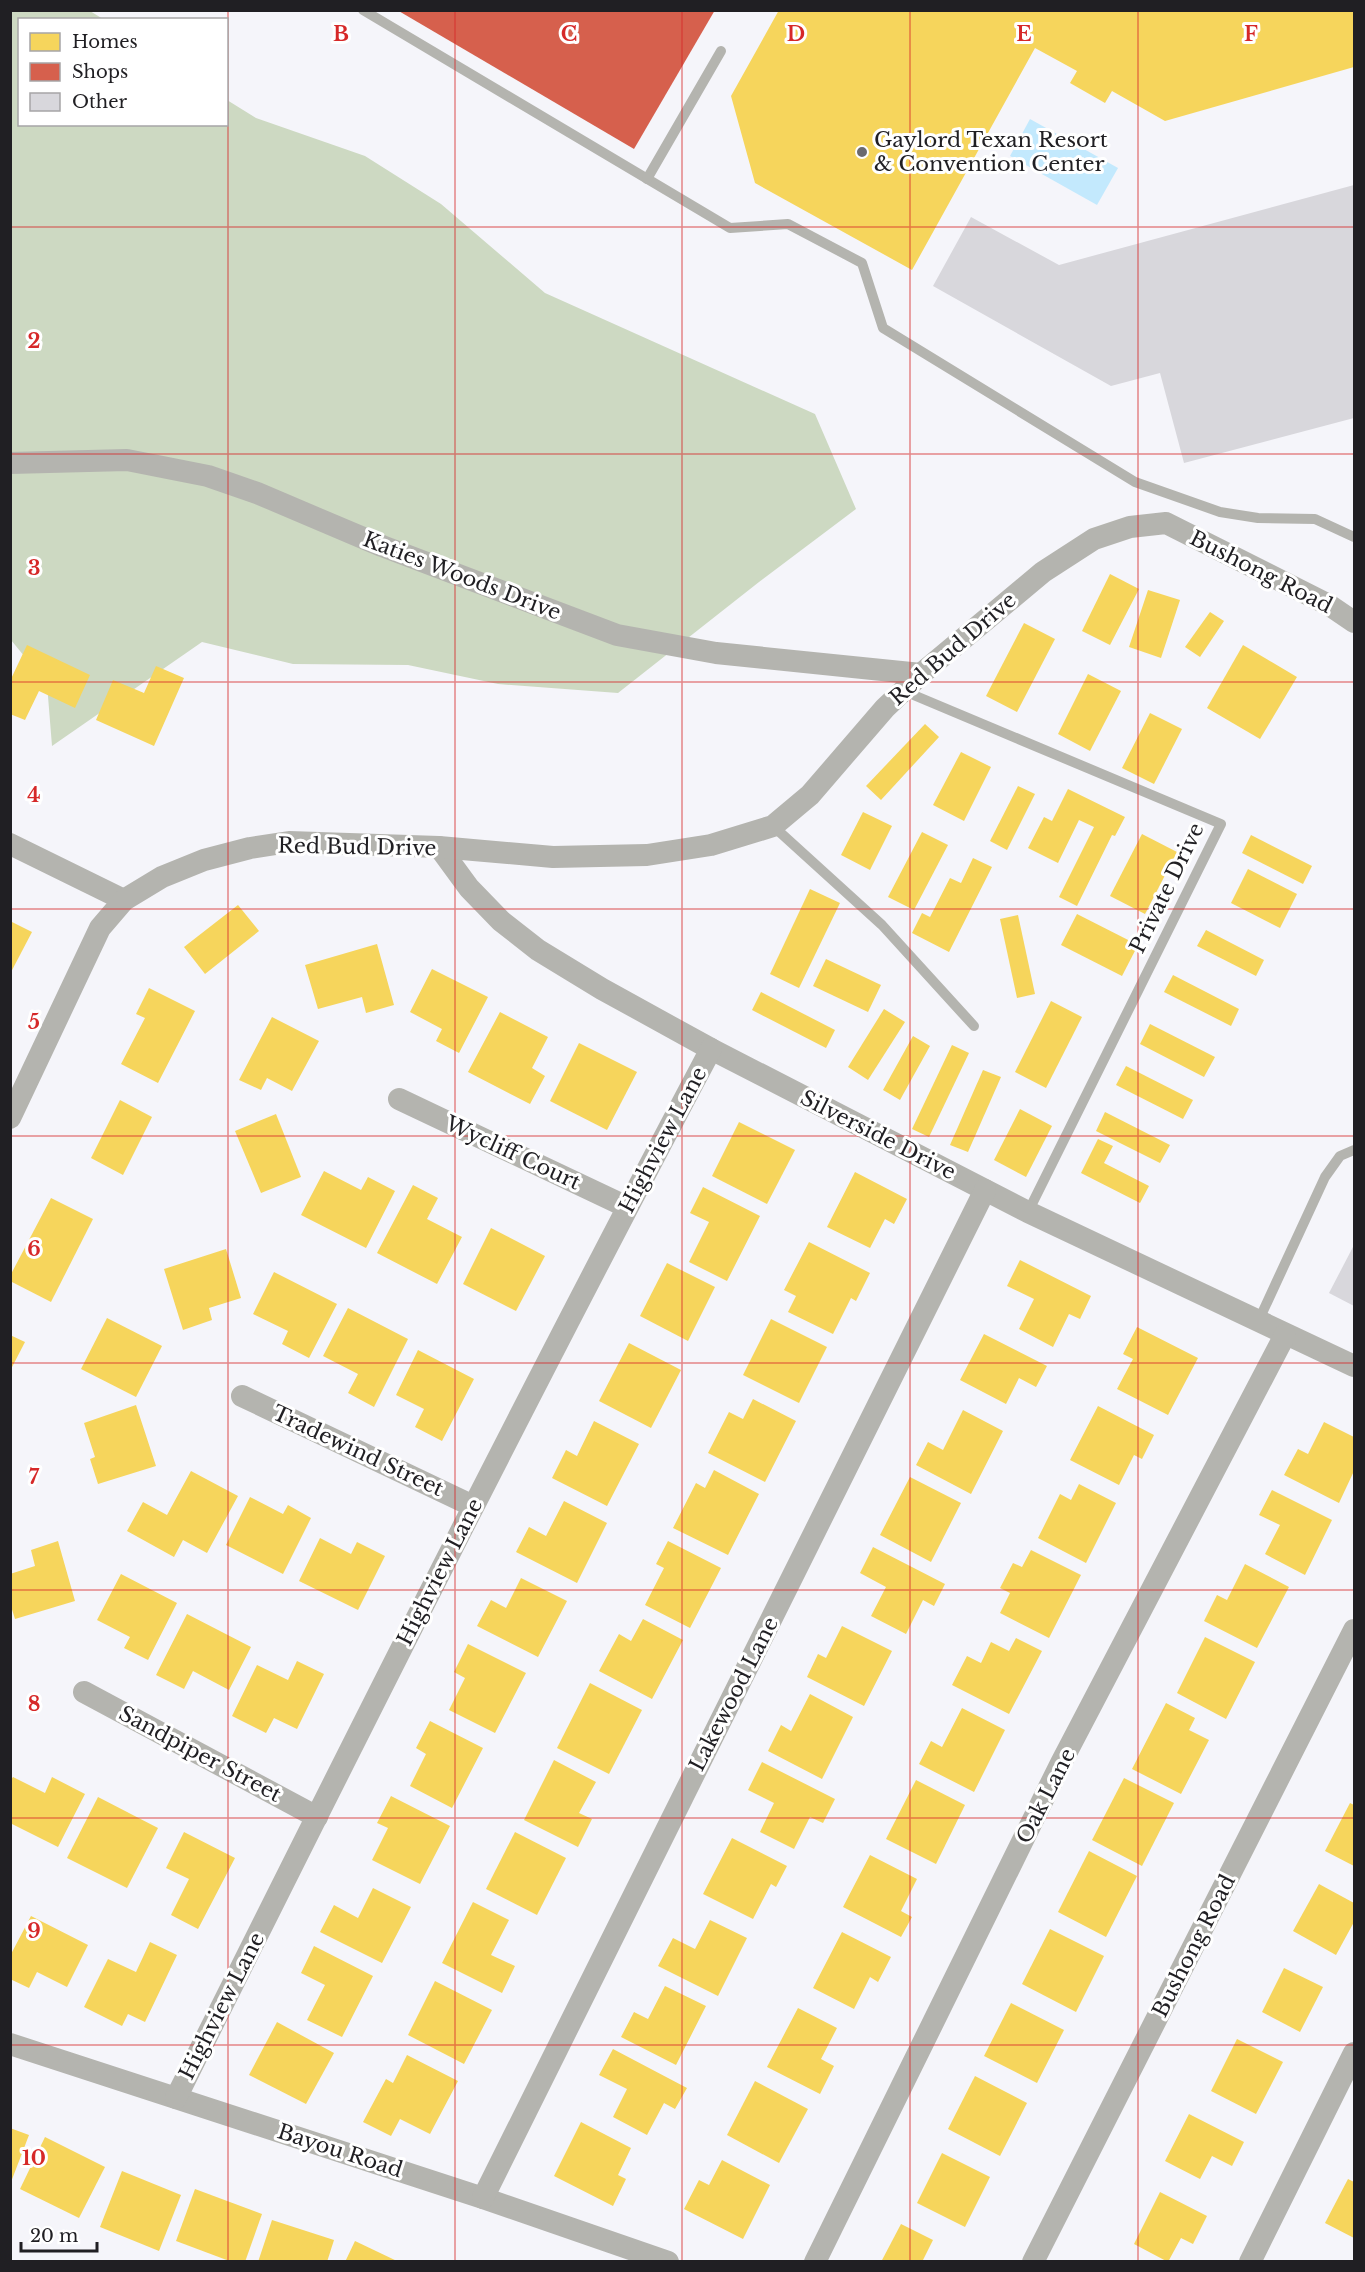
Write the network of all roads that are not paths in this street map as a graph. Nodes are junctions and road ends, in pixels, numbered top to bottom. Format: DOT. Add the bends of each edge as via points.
graph roads {
  1 [pos="363,10"];
  2 [pos="721,51"];
  3 [pos="647,179"];
  4 [pos="10,463"];
  5 [pos="1166,523"];
  6 [pos="1354,537"];
  7 [pos="1329,605"];
  8 [pos="1354,612"];
  9 [pos="1354,622"];
  10 [pos="921,674"];
  11 [pos="904,691"];
  12 [pos="773,826"];
  13 [pos="10,844"];
  14 [pos="439,847"];
  15 [pos="124,900"];
  16 [pos="974,1026"];
  17 [pos="711,1049"];
  18 [pos="399,1098"];
  19 [pos="10,1118"];
  20 [pos="1354,1150"];
  21 [pos="985,1190"];
  22 [pos="627,1207"];
  23 [pos="1028,1212"];
  24 [pos="1258,1322"];
  25 [pos="1286,1335"];
  26 [pos="1354,1366"];
  27 [pos="242,1396"];
  28 [pos="474,1506"];
  29 [pos="1354,1630"];
  30 [pos="84,1692"];
  31 [pos="316,1817"];
  32 [pos="10,2044"];
  33 [pos="1354,2053"];
  34 [pos="1347,2085"];
  35 [pos="176,2098"];
  36 [pos="483,2198"];
  37 [pos="668,2262"];
  38 [pos="815,2262"];
  39 [pos="1033,2262"];
  40 [pos="1250,2262"];
  1 -- 3 [label="lane"];
  2 -- 3 [label="lane"];
  3 -- 6 [label="lane" via="730,228 788,224 862,263 883,328 1135,482 1220,512 1258,518 1315,519"];
  4 -- 10 [label="street, Katies Woods Drive" via="127,460 208,476 617,635 716,653"];
  5 -- 7 [label="street, Bushong Road"];
  5 -- 10 [label="street, Red Bud Drive" via="1130,527 1094,539 1042,572"];
  7 -- 8 [label="street"];
  7 -- 9 [label="street, Bushong Road"];
  10 -- 11 [label="street, Red Bud Drive"];
  11 -- 12 [label="street, Red Bud Drive" via="810,795"];
  11 -- 23 [label="lane, Private Drive" via="1221,824"];
  12 -- 14 [label="street, Red Bud Drive" via="711,845 648,855 553,857"];
  12 -- 16 [label="lane" via="882,925"];
  13 -- 15 [label="street"];
  14 -- 15 [label="street, Red Bud Drive" via="289,842 250,848 162,876"];
  14 -- 17 [label="street, Silverside Drive" via="469,888 501,921 538,950"];
  15 -- 19 [label="street, Red Bud Drive" via="100,928"];
  17 -- 21 [label="street, Silverside Drive"];
  17 -- 22 [label="street, Highview Lane"];
  18 -- 22 [label="street, Wycliff Court"];
  20 -- 24 [label="lane" via="1340,1156 1324,1177"];
  21 -- 23 [label="street, Silverside Drive"];
  21 -- 36 [label="street, Lakewood Lane"];
  22 -- 28 [label="street, Highview Lane"];
  23 -- 24 [label="street, Silverside Drive"];
  24 -- 25 [label="street, Silverside Drive"];
  25 -- 26 [label="street, Silverside Drive"];
  25 -- 38 [label="street, Oak Lane" via="1061,1763"];
  27 -- 28 [label="street, Tradewind Street"];
  28 -- 31 [label="street, Highview Lane"];
  29 -- 39 [label="street, Bushong Road"];
  30 -- 31 [label="street, Sandpiper Street"];
  31 -- 35 [label="street, Highview Lane"];
  32 -- 35 [label="street, Bayou Road"];
  33 -- 34 [label="street"];
  34 -- 40 [label="street"];
  35 -- 36 [label="street, Bayou Road"];
  36 -- 37 [label="street, Bayou Road"];
}
